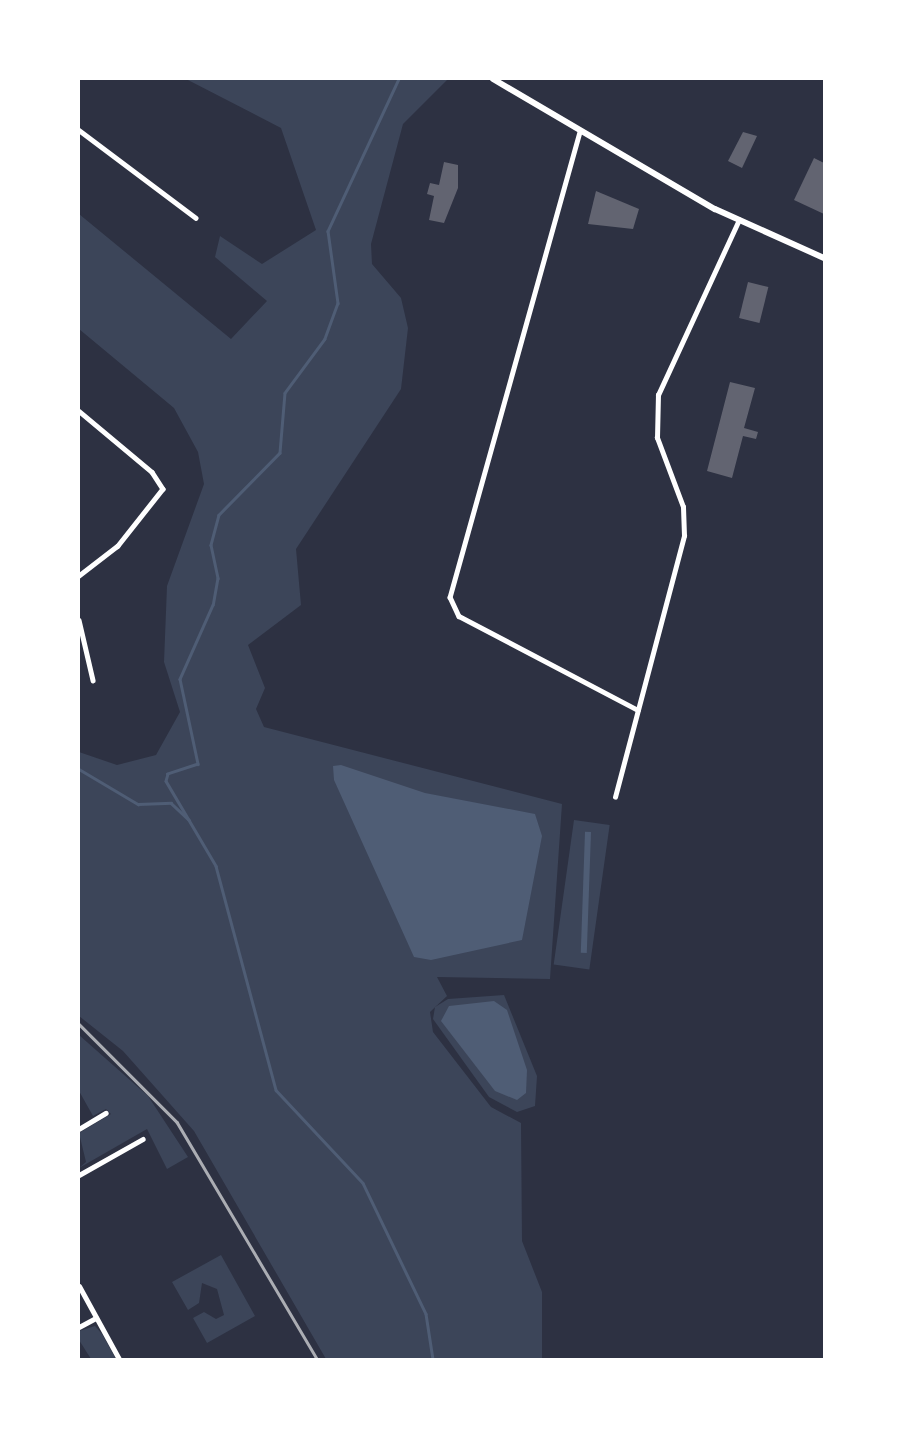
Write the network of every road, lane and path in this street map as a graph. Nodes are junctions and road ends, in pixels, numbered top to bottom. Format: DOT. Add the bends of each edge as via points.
graph roads {
  1 [pos="493,79"];
  2 [pos="79,130"];
  3 [pos="580,132"];
  4 [pos="196,218"];
  5 [pos="738,220"];
  6 [pos="824,258"];
  7 [pos="79,411"];
  8 [pos="79,576"];
  9 [pos="79,620"];
  10 [pos="93,680"];
  11 [pos="638,710"];
  12 [pos="615,797"];
  13 [pos="106,1113"];
  14 [pos="79,1129"];
  15 [pos="142,1139"];
  16 [pos="79,1175"];
  17 [pos="79,1286"];
  18 [pos="96,1318"];
  19 [pos="79,1327"];
  20 [pos="119,1359"];
  1 -- 3 [label="main road"];
  2 -- 4 [label="street"];
  3 -- 5 [label="main road"];
  3 -- 11 [label="street" via="451,605 459,616"];
  5 -- 6 [label="main road"];
  5 -- 11 [label="street" via="658,395 657,438 682,507 684,536"];
  7 -- 8 [label="street" via="152,472 163,489 118,547"];
  9 -- 10 [label="street"];
  11 -- 12 [label="street"];
  13 -- 14 [label="street"];
  15 -- 16 [label="street"];
  17 -- 18 [label="street"];
  18 -- 19 [label="street"];
  18 -- 20 [label="street"];
}
